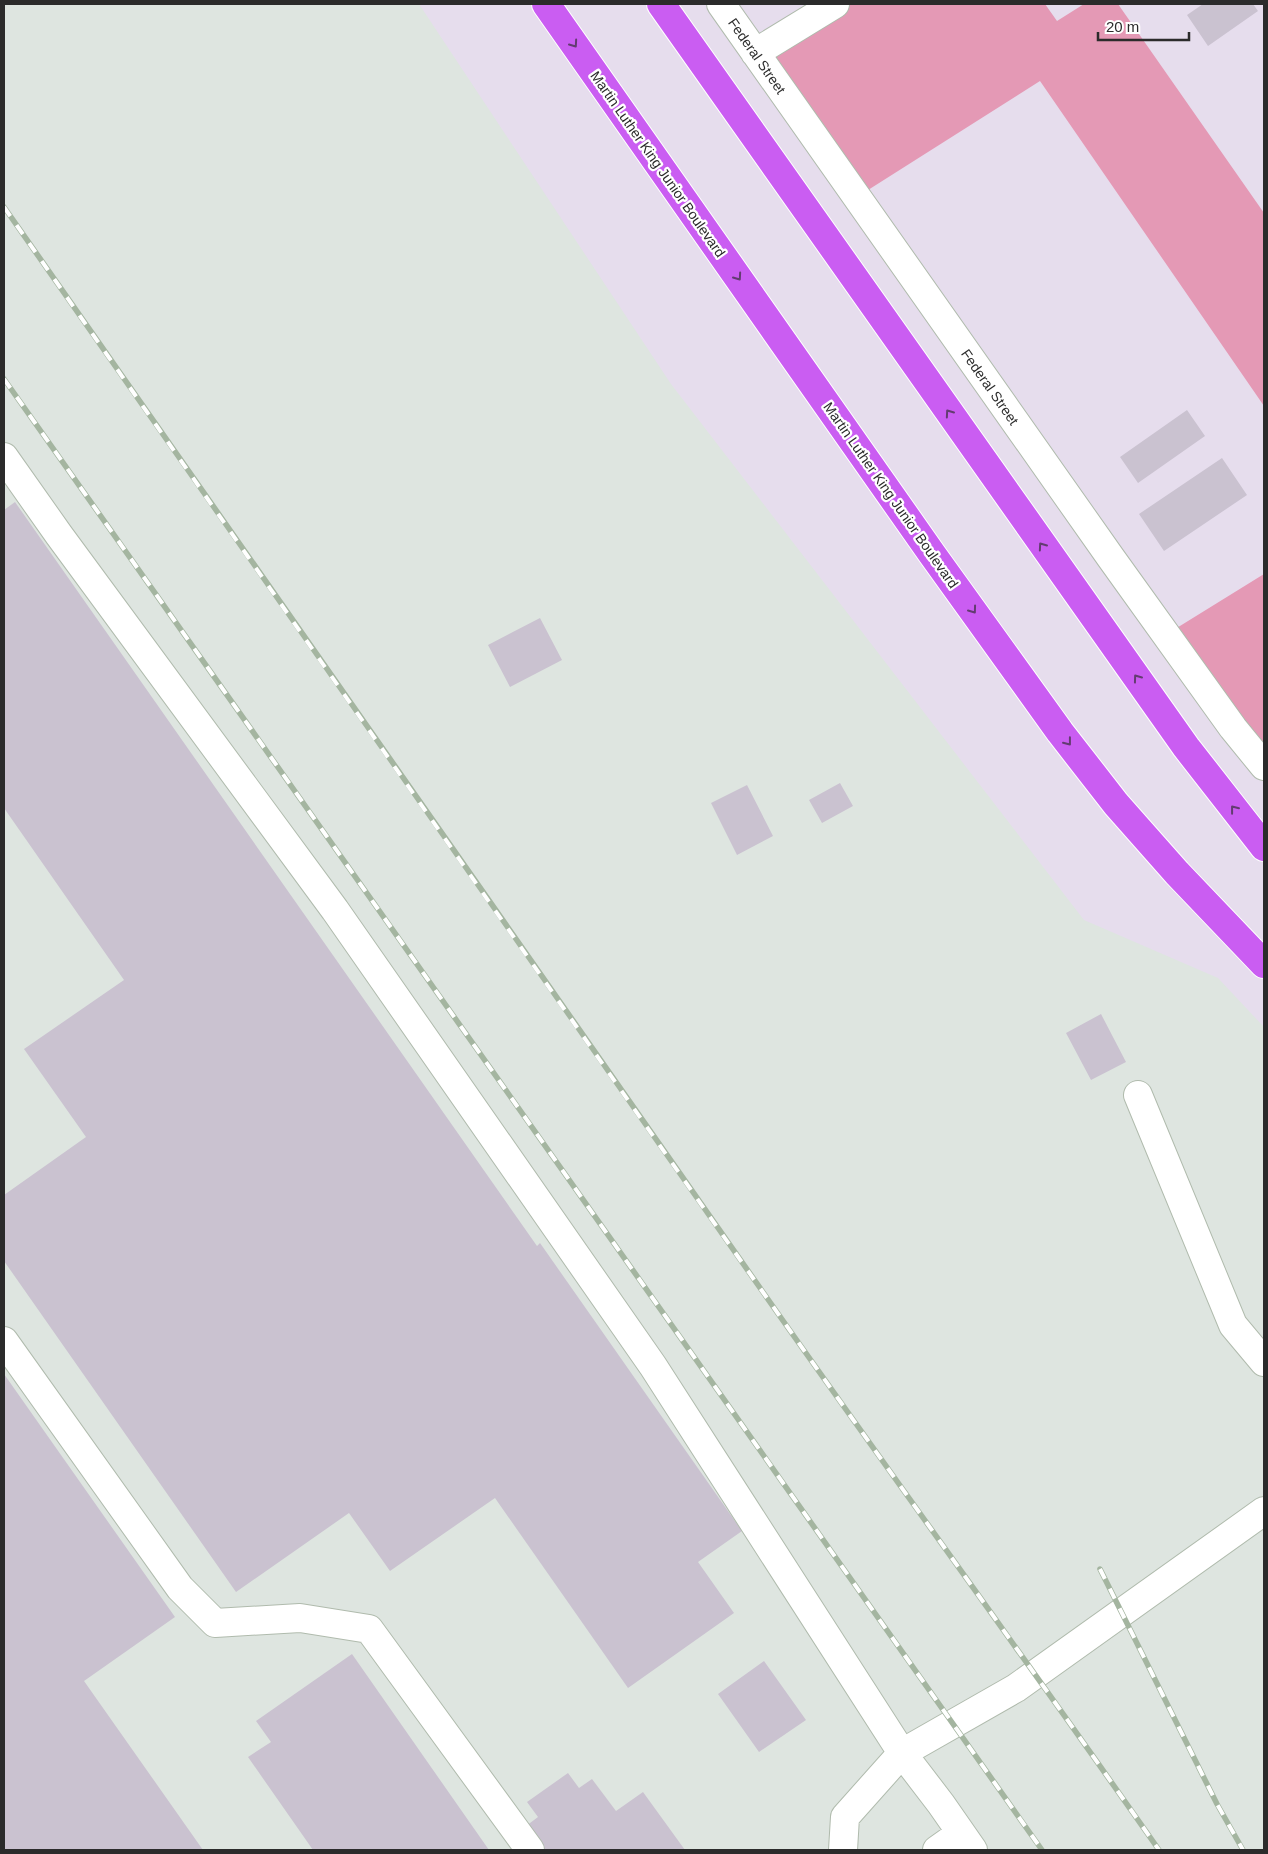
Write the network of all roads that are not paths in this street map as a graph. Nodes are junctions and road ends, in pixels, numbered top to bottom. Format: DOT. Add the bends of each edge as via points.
graph roads {
  1 [pos="546,4"];
  2 [pos="661,4"];
  3 [pos="720,4"];
  4 [pos="835,4"];
  5 [pos="755,53"];
  6 [pos="4,457"];
  7 [pos="1264,766"];
  8 [pos="1264,847"];
  9 [pos="1264,964"];
  10 [pos="1138,1095"];
  11 [pos="4,1341"];
  12 [pos="1264,1362"];
  13 [pos="1264,1511"];
  14 [pos="902,1753"];
  15 [pos="967,1842"];
  16 [pos="530,1850"];
  17 [pos="843,1850"];
  18 [pos="937,1850"];
  1 -- 9 [label="main road, Martin Luther King Junior Boulevard, one-way" via="1060,732 1116,804"];
  8 -- 2 [label="main road, one-way" via="1180,740"];
  3 -- 5 [label="street, Federal Street"];
  4 -- 5 [label="street"];
  5 -- 7 [label="street, Federal Street" via="1105,550"];
  6 -- 14 [label="street" via="335,910 647,1358"];
  10 -- 12 [label="street" via="1233,1325"];
  11 -- 16 [label="street" via="180,1588 215,1623 300,1618 368,1629"];
  13 -- 14 [label="street" via="1016,1688"];
  14 -- 15 [label="street"];
  14 -- 17 [label="street" via="845,1816"];
  15 -- 18 [label="street"];
}
